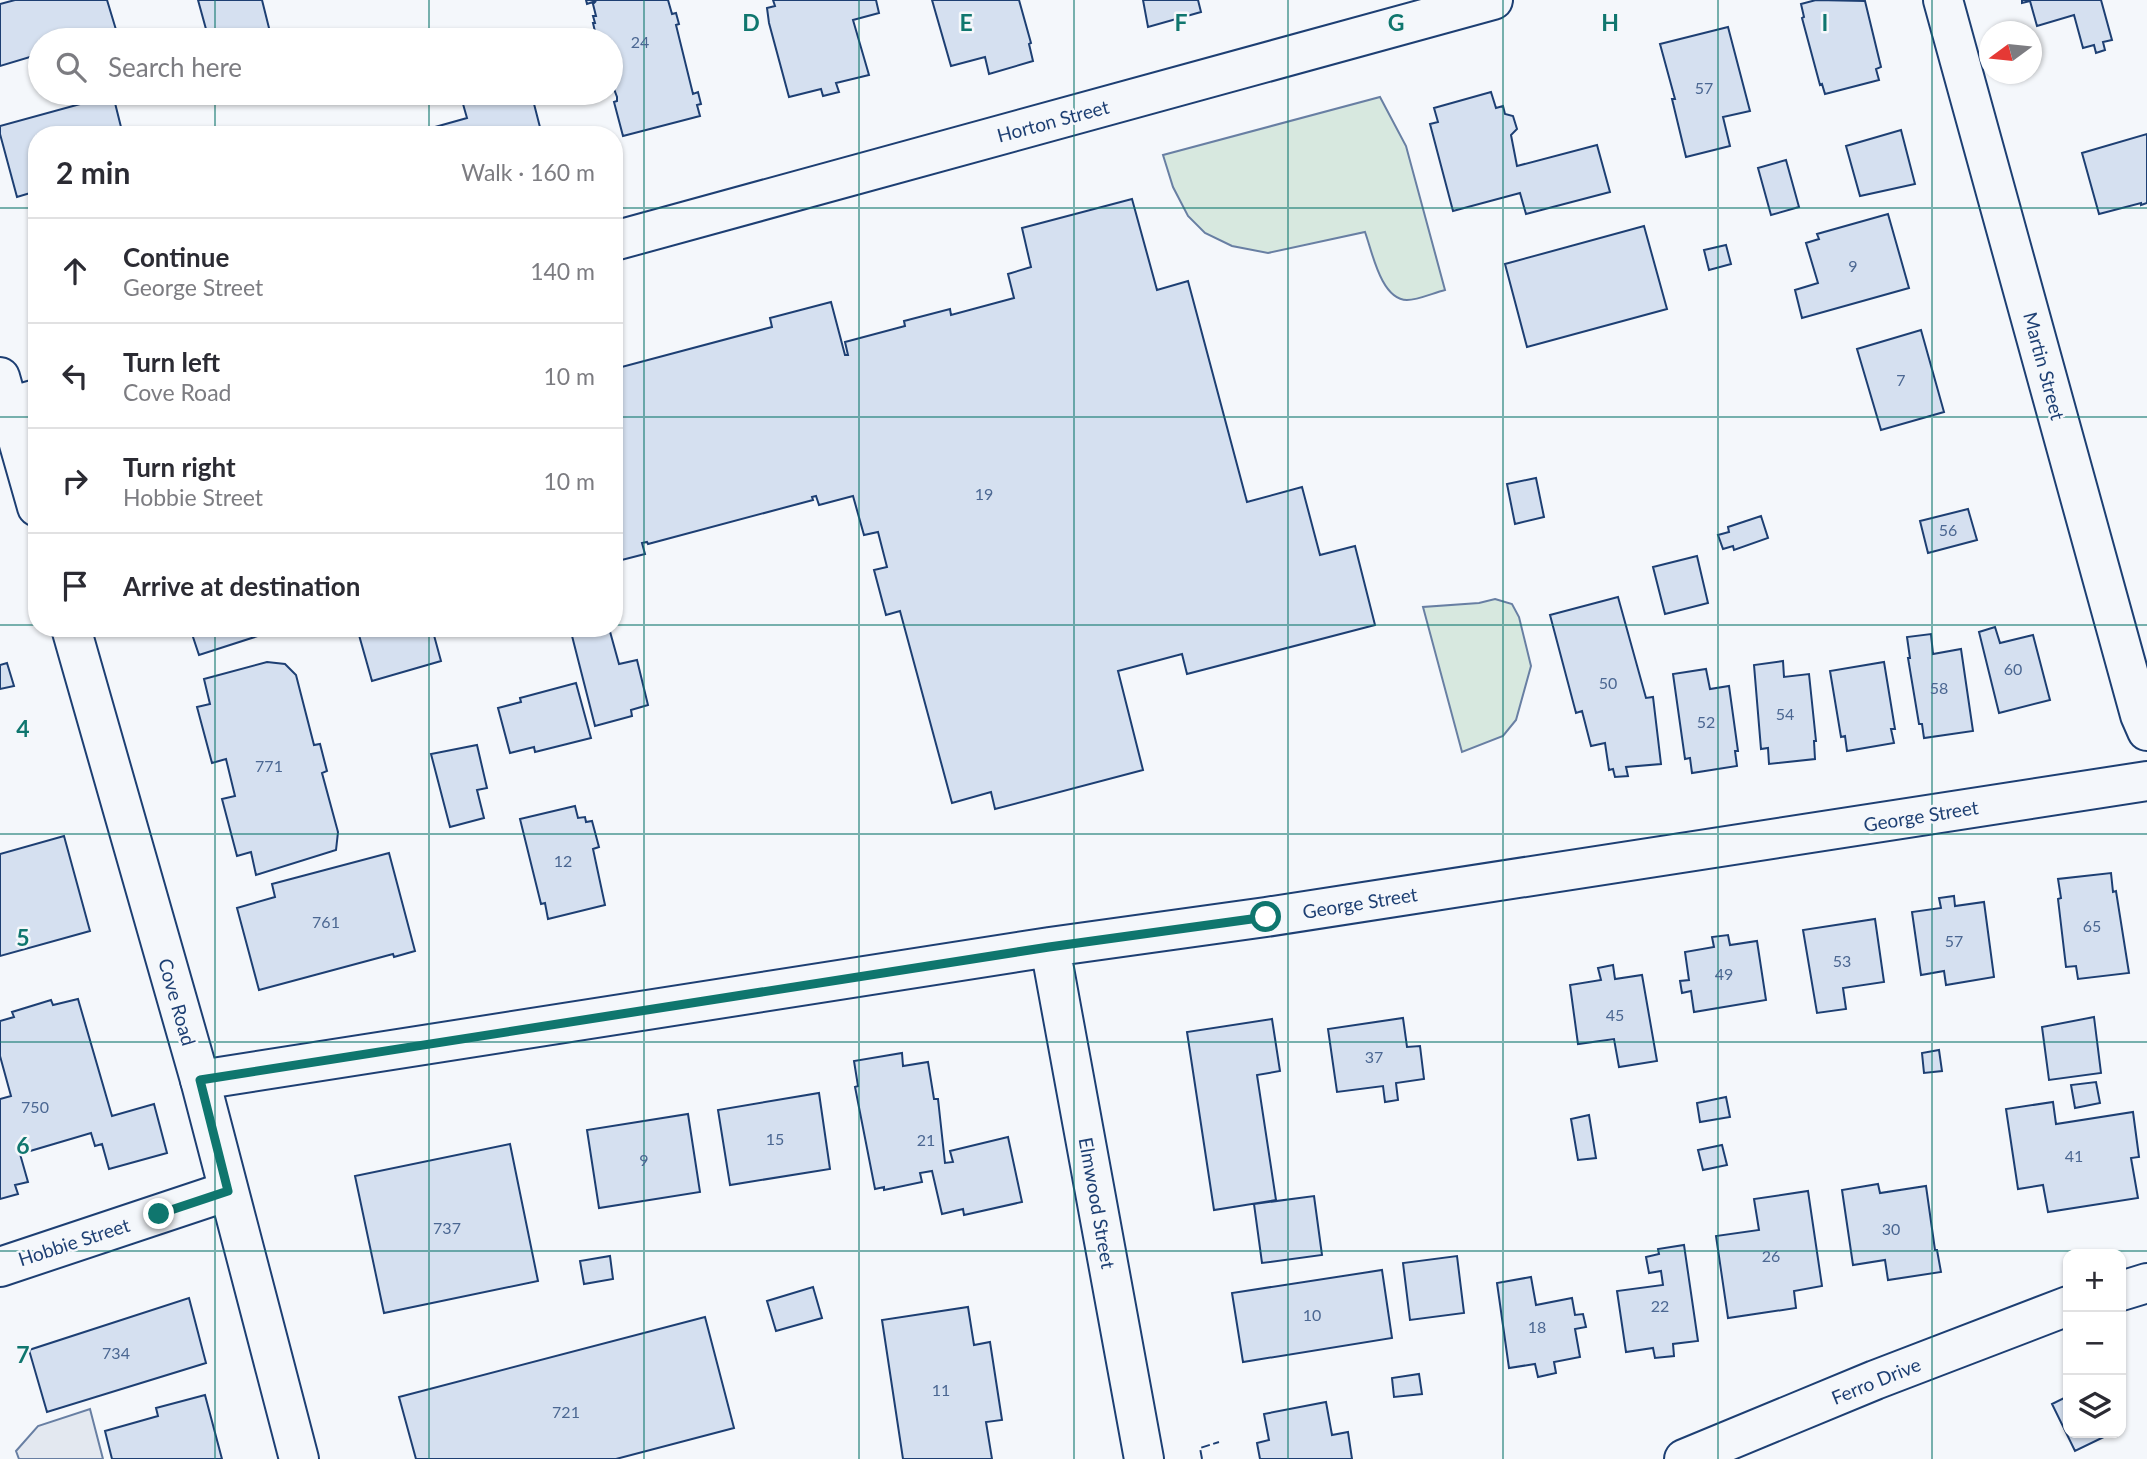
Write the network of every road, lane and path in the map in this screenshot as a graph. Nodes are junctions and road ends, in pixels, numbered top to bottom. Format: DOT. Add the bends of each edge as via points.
graph roads {
  1 [pos="1493,0"];
  2 [pos="1943,0"];
  3 [pos="623,239"];
  4 [pos="15,394"];
  5 [pos="28,461"];
  6 [pos="74,637"];
  7 [pos="2147,731"];
  8 [pos="2147,781"];
  9 [pos="1049,947"];
  10 [pos="200,1080"];
  11 [pos="228,1191"];
  12 [pos="0,1266"];
  13 [pos="2147,1283"];
  14 [pos="2126,1289"];
  15 [pos="2063,1308"];
  16 [pos="299,1459"];
  17 [pos="1144,1459"];
  18 [pos="1684,1459"];
  1 -- 3 [label="street, Horton Street"];
  2 -- 7 [label="street, Martin Street"];
  4 -- 5 [label="street"];
  6 -- 10 [label="street, Cove Road"];
  8 -- 9 [label="street, George Street"];
  9 -- 10 [label="street, George Street"];
  9 -- 17 [label="street, Elmwood Street"];
  10 -- 11 [label="street, Cove Road"];
  11 -- 12 [label="street, Hobbie Street"];
  11 -- 16 [label="street, Cove Road"];
  13 -- 14 [label="street"];
  15 -- 18 [label="street, Ferro Drive"];
}
